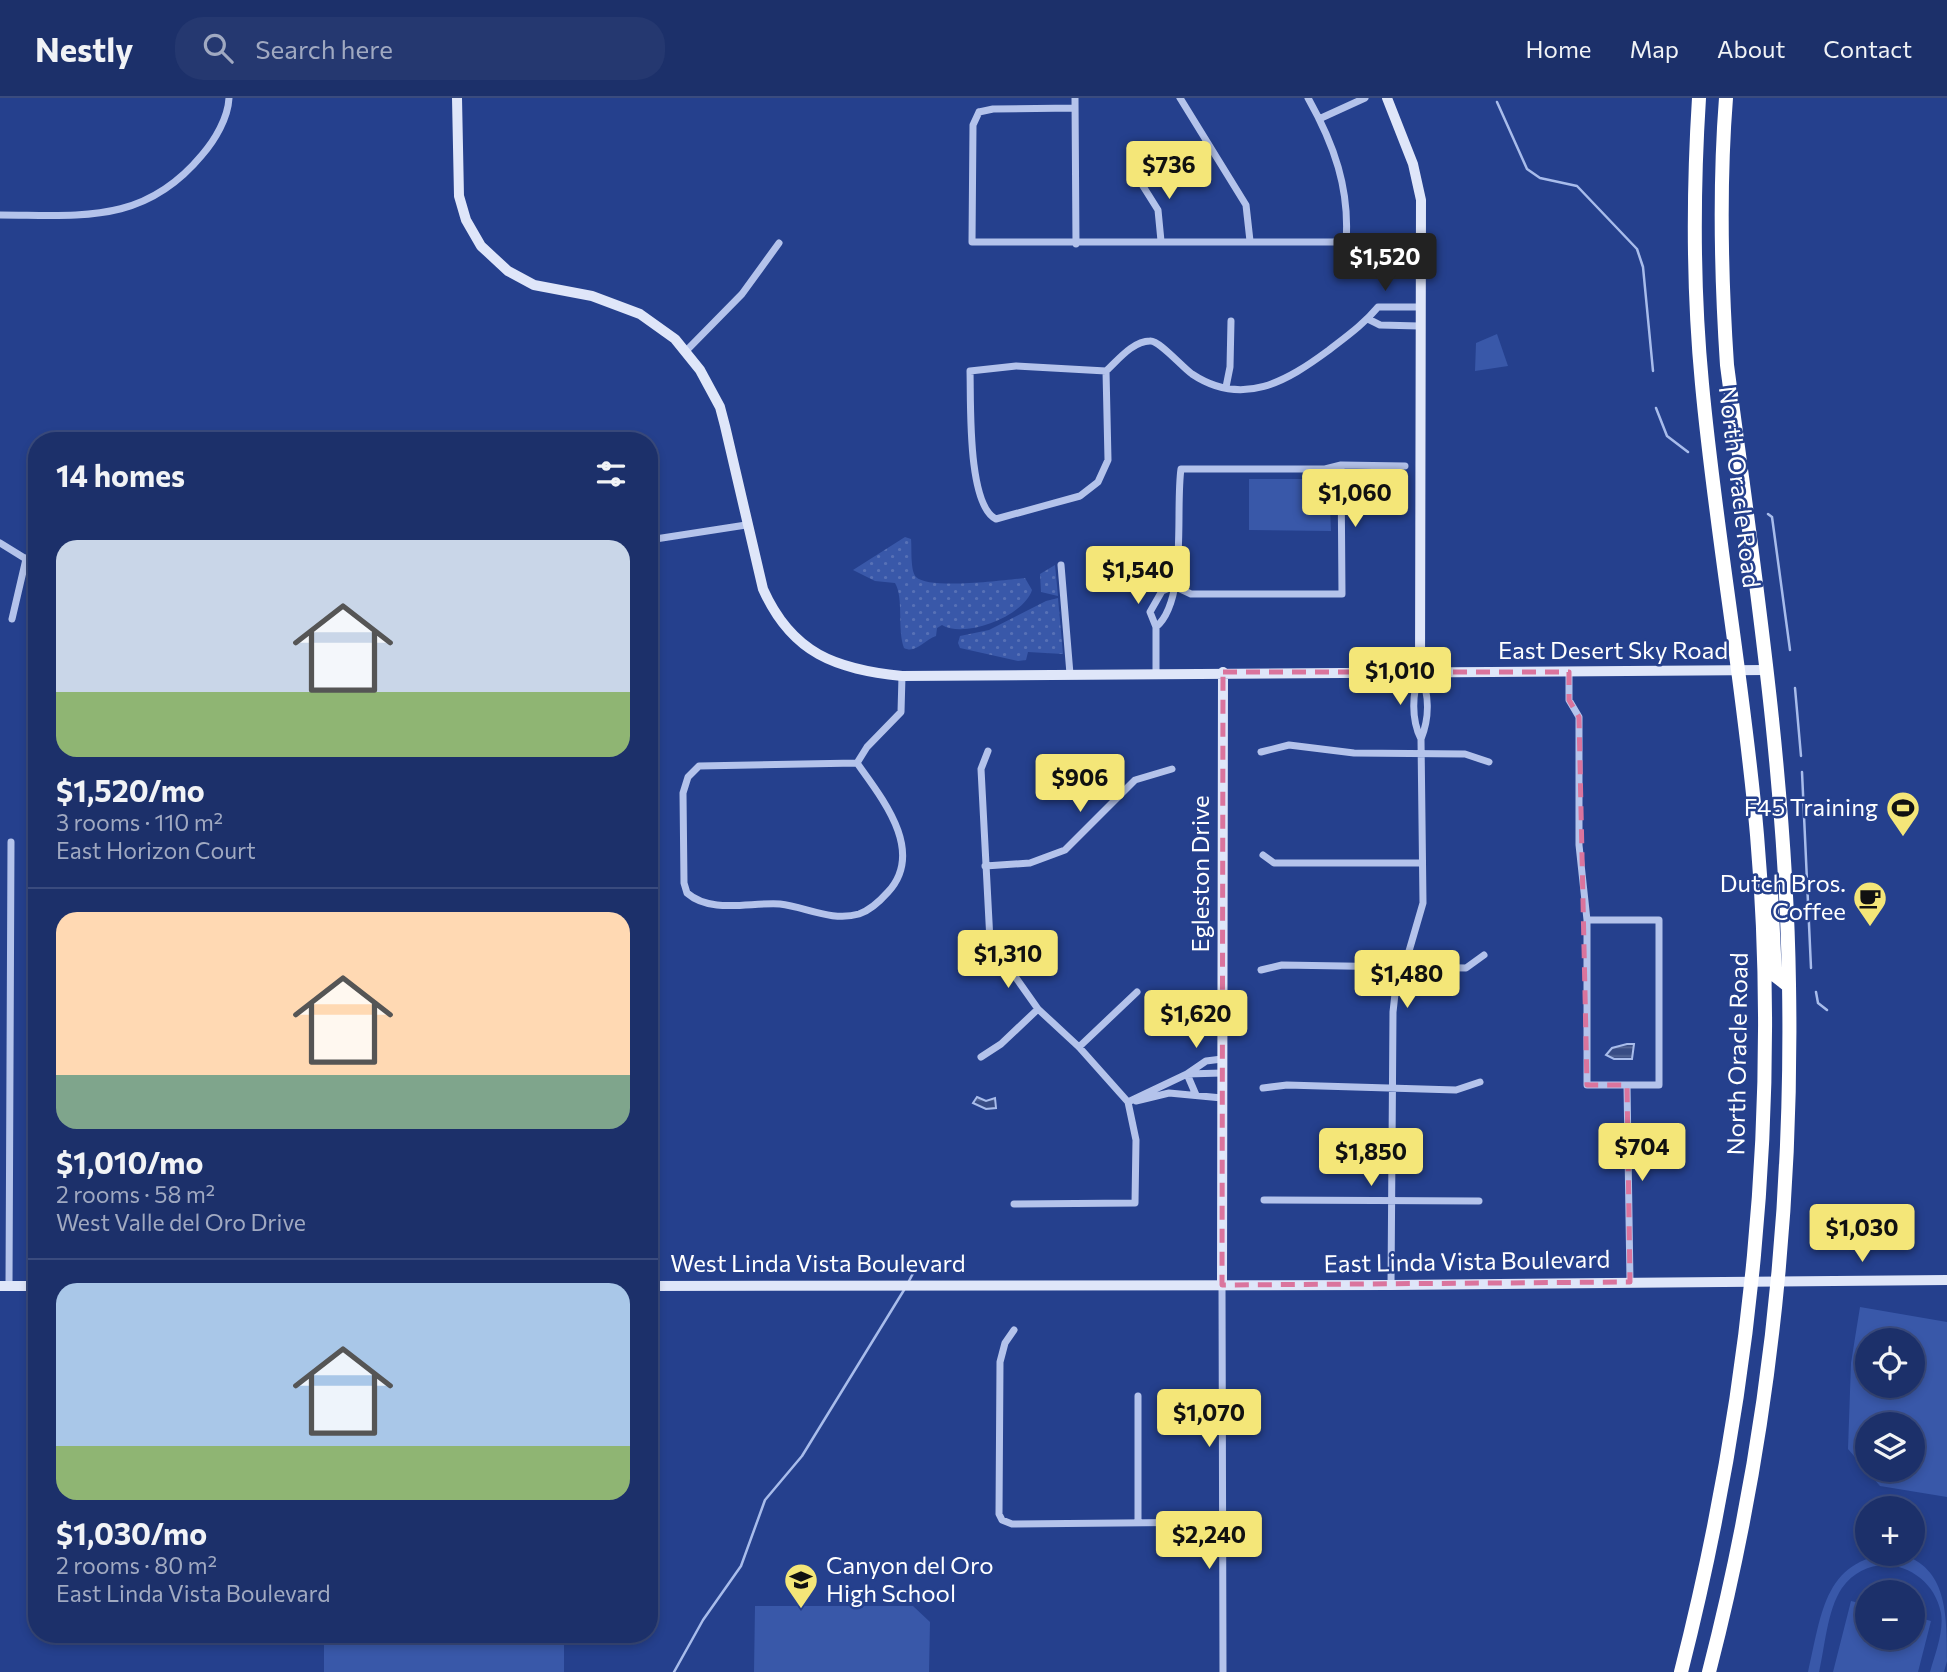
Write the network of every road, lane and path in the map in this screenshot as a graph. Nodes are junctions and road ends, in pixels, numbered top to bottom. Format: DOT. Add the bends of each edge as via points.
graph roads {
  1 [pos="229,98"];
  2 [pos="457,98"];
  3 [pos="1075,98"];
  4 [pos="1181,98"];
  5 [pos="1307,98"];
  6 [pos="1365,98"];
  7 [pos="1387,98"];
  8 [pos="1699,98"];
  9 [pos="1726,98"];
  10 [pos="1075,108"];
  11 [pos="1319,118"];
  12 [pos="1136,175"];
  13 [pos="0,215"];
  14 [pos="1161,241"];
  15 [pos="1250,242"];
  16 [pos="779,243"];
  17 [pos="1076,244"];
  18 [pos="1420,307"];
  19 [pos="1368,319"];
  20 [pos="1231,321"];
  21 [pos="1419,326"];
  22 [pos="687,351"];
  23 [pos="1106,371"];
  24 [pos="1226,387"];
  25 [pos="1341,465"];
  26 [pos="1405,466"];
  27 [pos="746,525"];
  28 [pos="658,539"];
  29 [pos="0,543"];
  30 [pos="26,559"];
  31 [pos="1061,565"];
  32 [pos="1174,586"];
  33 [pos="12,619"];
  34 [pos="1156,627"];
  35 [pos="1766,670"];
  36 [pos="1156,672"];
  37 [pos="1223,672"];
  38 [pos="1420,672"];
  39 [pos="1569,672"];
  40 [pos="1740,672"];
  41 [pos="1070,674"];
  42 [pos="902,676"];
  43 [pos="1421,739"];
  44 [pos="988,751"];
  45 [pos="1261,752"];
  46 [pos="1421,754"];
  47 [pos="1489,762"];
  48 [pos="858,763"];
  49 [pos="1172,769"];
  50 [pos="11,842"];
  51 [pos="1263,855"];
  52 [pos="1422,863"];
  53 [pos="985,866"];
  54 [pos="1759,880"];
  55 [pos="1587,920"];
  56 [pos="1484,955"];
  57 [pos="1402,969"];
  58 [pos="1261,970"];
  59 [pos="1789,986"];
  60 [pos="1137,992"];
  61 [pos="1038,1009"];
  62 [pos="1079,1047"];
  63 [pos="981,1057"];
  64 [pos="1222,1059"];
  65 [pos="1222,1073"];
  66 [pos="1187,1074"];
  67 [pos="1480,1082"];
  68 [pos="1626,1085"];
  69 [pos="1263,1088"];
  70 [pos="1393,1089"];
  71 [pos="1196,1095"];
  72 [pos="1222,1098"];
  73 [pos="1128,1102"];
  74 [pos="1264,1200"];
  75 [pos="1479,1201"];
  76 [pos="1391,1202"];
  77 [pos="1014,1204"];
  78 [pos="1947,1280"];
  79 [pos="1630,1282"];
  80 [pos="1751,1282"];
  81 [pos="1777,1282"];
  82 [pos="986,1284"];
  83 [pos="1222,1285"];
  84 [pos="1391,1285"];
  85 [pos="4,1286"];
  86 [pos="28,1286"];
  87 [pos="658,1286"];
  88 [pos="1014,1330"];
  89 [pos="1138,1396"];
  90 [pos="1138,1522"];
  91 [pos="1223,1522"];
  92 [pos="1223,1672"];
  93 [pos="1681,1672"];
  94 [pos="1709,1672"];
  1 -- 13 [label="street" via="228,111 207,148 187,173 161,192 100,215"];
  2 -- 22 [label="street, East Desert Sky Road" via="459,196 472,233 494,260 534,285 627,307 663,329"];
  3 -- 10 [label="street"];
  4 -- 15 [label="street" via="1246,205"];
  5 -- 11 [label="street"];
  6 -- 11 [label="street"];
  7 -- 18 [label="street" via="1413,164 1420,200"];
  8 -- 40 [label="highway, North Oracle Road" via="1695,220 1702,384"];
  9 -- 35 [label="highway, North Oracle Road" via="1720,185 1727,365"];
  10 -- 17 [label="street"];
  10 -- 17 [label="street" via="977,111 972,242"];
  11 -- 15 [label="street" via="1341,170 1348,213 1346,242"];
  12 -- 14 [label="street" via="1158,210"];
  14 -- 15 [label="street"];
  14 -- 17 [label="street"];
  16 -- 22 [label="street" via="742,294"];
  18 -- 19 [label="street" via="1378,307"];
  18 -- 21 [label="street"];
  19 -- 21 [label="street" via="1380,325"];
  19 -- 24 [label="street" via="1293,377 1262,388"];
  20 -- 24 [label="street"];
  21 -- 38 [label="street"];
  22 -- 27 [label="street, East Desert Sky Road" via="720,407"];
  23 -- 23 [label="street" via="1016,366 970,370 975,474 990,515 1005,518 1054,504 1080,496 1098,482 1108,460"];
  23 -- 24 [label="street" via="1131,348 1150,341 1159,343 1192,374"];
  25 -- 26 [label="street"];
  25 -- 32 [label="street" via="1325,469 1181,469"];
  25 -- 32 [label="street" via="1342,594 1191,594"];
  27 -- 28 [label="street"];
  27 -- 42 [label="street, East Desert Sky Road" via="763,589 775,616 792,633 837,665"];
  29 -- 30 [label="street"];
  30 -- 33 [label="street"];
  31 -- 41 [label="street"];
  32 -- 34 [label="street" via="1163,621"];
  32 -- 34 [label="street" via="1162,591 1150,612"];
  34 -- 36 [label="street"];
  35 -- 40 [label="street, East Desert Sky Road"];
  35 -- 59 [label="highway, North Oracle Road"];
  36 -- 37 [label="street, East Desert Sky Road"];
  36 -- 41 [label="street, East Desert Sky Road"];
  37 -- 38 [label="street, East Desert Sky Road"];
  37 -- 64 [label="street, Egleston Drive"];
  38 -- 39 [label="street, East Desert Sky Road"];
  38 -- 43 [label="street" via="1414,688 1415,727"];
  38 -- 43 [label="street" via="1427,687 1427,725"];
  39 -- 40 [label="street, East Desert Sky Road"];
  39 -- 55 [label="street" via="1569,700 1580,717 1579,845"];
  40 -- 54 [label="highway, North Oracle Road"];
  41 -- 42 [label="street, East Desert Sky Road"];
  42 -- 48 [label="street" via="901,712"];
  43 -- 46 [label="street"];
  44 -- 53 [label="street" via="981,769"];
  45 -- 46 [label="street" via="1289,745 1354,753"];
  46 -- 47 [label="street" via="1465,754"];
  46 -- 52 [label="street"];
  48 -- 48 [label="street" via="699,766 688,777 683,793 687,893 708,904 779,904 834,916 859,914 876,905 894,887 903,863 898,826"];
  49 -- 53 [label="street" via="1135,780 1065,850 1030,863"];
  50 -- 85 [label="street"];
  51 -- 52 [label="street" via="1274,863"];
  52 -- 57 [label="street" via="1422,911"];
  53 -- 61 [label="street" via="990,942"];
  54 -- 59 [label="highway" via="1771,892 1775,975"];
  54 -- 80 [label="highway, North Oracle Road" via="1763,1110"];
  55 -- 68 [label="street" via="1587,1085"];
  55 -- 68 [label="street" via="1659,920 1659,1085"];
  56 -- 57 [label="street" via="1466,968"];
  57 -- 58 [label="street" via="1282,965"];
  57 -- 70 [label="street" via="1394,999"];
  59 -- 81 [label="highway, North Oracle Road" via="1788,1118"];
  60 -- 62 [label="street"];
  61 -- 62 [label="street"];
  61 -- 63 [label="street"];
  62 -- 73 [label="street"];
  64 -- 65 [label="street, Egleston Drive"];
  64 -- 66 [label="street" via="1206,1061"];
  65 -- 66 [label="street"];
  65 -- 72 [label="street, Egleston Drive"];
  66 -- 71 [label="street"];
  66 -- 73 [label="street"];
  67 -- 70 [label="street" via="1456,1090"];
  68 -- 79 [label="street"];
  69 -- 70 [label="street"];
  70 -- 76 [label="street"];
  71 -- 72 [label="street"];
  71 -- 73 [label="street" via="1169,1093"];
  72 -- 83 [label="street, Egleston Drive"];
  73 -- 77 [label="street" via="1136,1140 1135,1203"];
  74 -- 76 [label="street"];
  75 -- 76 [label="street"];
  76 -- 84 [label="street"];
  78 -- 81 [label="street, East Linda Vista Boulevard"];
  79 -- 80 [label="street, East Linda Vista Boulevard"];
  79 -- 84 [label="street, East Linda Vista Boulevard"];
  80 -- 81 [label="street, East Linda Vista Boulevard"];
  80 -- 93 [label="highway, North Oracle Road" via="1715,1525"];
  81 -- 94 [label="highway, North Oracle Road" via="1766,1379"];
  82 -- 83 [label="street, East Linda Vista Boulevard"];
  82 -- 87 [label="street, West Linda Vista Boulevard"];
  83 -- 84 [label="street, East Linda Vista Boulevard"];
  83 -- 91 [label="street"];
  85 -- 86 [label="street"];
  88 -- 90 [label="street" via="1004,1343 1000,1362 1002,1520 1012,1524"];
  89 -- 90 [label="street"];
  90 -- 91 [label="street"];
  91 -- 92 [label="street"];
}
